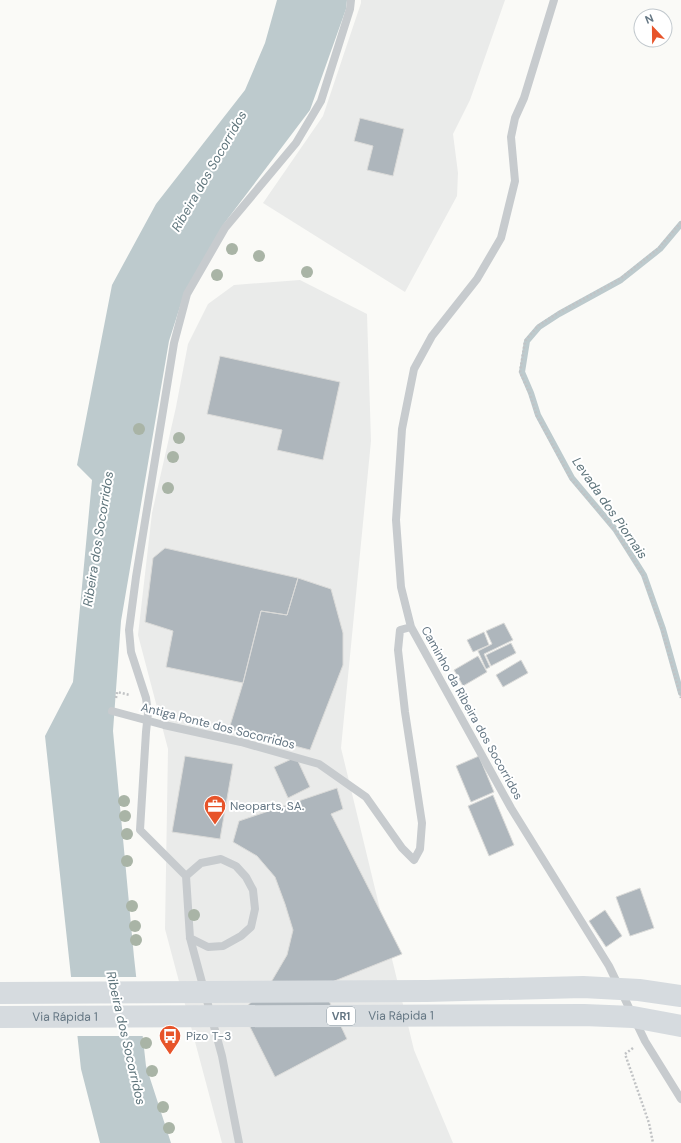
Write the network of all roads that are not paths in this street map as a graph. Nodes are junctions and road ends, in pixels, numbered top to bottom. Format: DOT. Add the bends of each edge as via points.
graph roads {
  1 [pos="351,0"];
  2 [pos="554,0"];
  3 [pos="411,627"];
  4 [pos="112,711"];
  5 [pos="319,764"];
  6 [pos="186,876"];
  7 [pos="190,938"];
  8 [pos="0,993"];
  9 [pos="681,996"];
  10 [pos="0,1017"];
  11 [pos="681,1026"];
  12 [pos="681,1099"];
  13 [pos="239,1143"];
  1 -- 6 [label="lane" via="321,101 296,143 225,228 187,294 174,343 129,630 131,652 146,698 148,713 140,830"];
  2 -- 3 [label="lane" via="524,98 515,118 511,137 515,181 501,238 477,279 432,336 414,369 402,429 396,520 401,587"];
  3 -- 5 [label="lane, Caminho da Ribeira dos Socorridos" via="400,630 398,650 422,823 420,849 414,860 402,848 366,797"];
  3 -- 12 [label="lane, Caminho da Ribeira dos Socorridos" via="510,808 609,966 645,1041"];
  4 -- 5 [label="lane, Antiga Ponte dos Socorridos"];
  6 -- 7 [label="lane"];
  6 -- 7 [label="lane" via="201,863 221,859 236,866 253,890 254,909 251,927 241,936 224,946 208,947"];
  7 -- 13 [label="lane" via="222,1056"];
  8 -- 9 [label="highway, Via Rápida 1 / VR1" via="583,988 639,990"];
  10 -- 11 [label="highway, Via Rápida 1 / VR1" via="584,1015 633,1017"];
}
